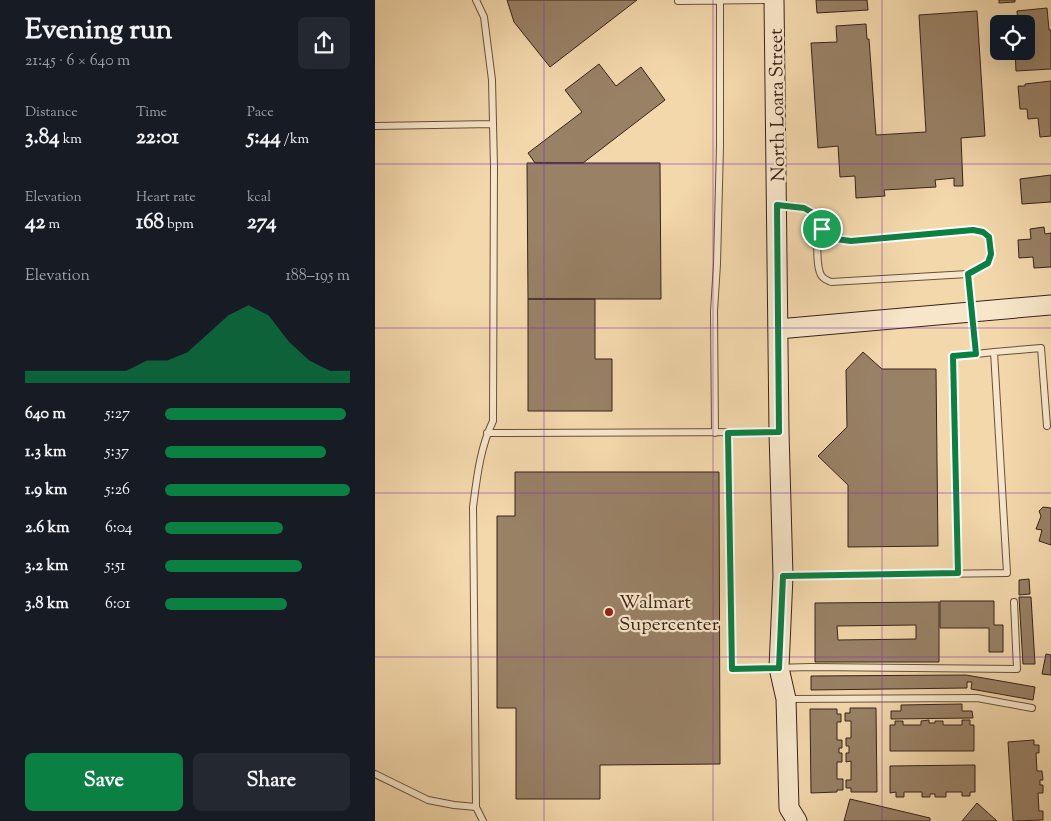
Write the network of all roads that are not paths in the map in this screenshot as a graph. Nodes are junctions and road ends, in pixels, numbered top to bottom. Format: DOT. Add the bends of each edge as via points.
graph roads {
  1 [pos="476,0"];
  2 [pos="720,0"];
  3 [pos="774,0"];
  4 [pos="679,1"];
  5 [pos="493,124"];
  6 [pos="375,126"];
  7 [pos="777,205"];
  8 [pos="818,222"];
  9 [pos="968,274"];
  10 [pos="1051,305"];
  11 [pos="972,312"];
  12 [pos="779,329"];
  13 [pos="994,352"];
  14 [pos="976,354"];
  15 [pos="1047,426"];
  16 [pos="779,432"];
  17 [pos="487,433"];
  18 [pos="715,433"];
  19 [pos="728,433"];
  20 [pos="958,573"];
  21 [pos="783,576"];
  22 [pos="1014,602"];
  23 [pos="779,668"];
  24 [pos="786,699"];
  25 [pos="1032,708"];
  26 [pos="375,774"];
  27 [pos="476,807"];
  28 [pos="793,815"];
  29 [pos="483,821"];
  1 -- 5 [label="lane" via="484,16 492,80"];
  2 -- 3 [label="lane"];
  2 -- 4 [label="lane"];
  2 -- 18 [label="lane"];
  3 -- 7 [label="street, North Loara Street"];
  5 -- 6 [label="lane"];
  5 -- 17 [label="lane" via="494,392 493,421"];
  7 -- 8 [label="lane" via="804,208 813,213"];
  7 -- 12 [label="street, North Loara Street"];
  8 -- 9 [label="lane" via="818,265 820,274 831,282"];
  8 -- 9 [label="lane" via="835,239 851,241 973,230 983,232 989,237 991,254 988,263"];
  9 -- 11 [label="lane"];
  10 -- 11 [label="street"];
  11 -- 12 [label="street"];
  11 -- 14 [label="lane"];
  12 -- 16 [label="street, North Loara Street"];
  13 -- 14 [label="lane"];
  13 -- 15 [label="lane" via="1041,348"];
  13 -- 20 [label="lane" via="1007,573"];
  14 -- 20 [label="lane" via="953,356"];
  16 -- 19 [label="lane"];
  16 -- 21 [label="street, North Loara Street"];
  17 -- 18 [label="lane"];
  17 -- 27 [label="lane" via="477,471 473,506"];
  18 -- 19 [label="lane"];
  19 -- 23 [label="lane" via="732,669"];
  20 -- 21 [label="lane"];
  21 -- 23 [label="street, North Loara Street"];
  22 -- 23 [label="lane" via="1017,669"];
  23 -- 24 [label="street, North Loara Street"];
  24 -- 25 [label="lane" via="977,698"];
  24 -- 28 [label="street, North Loara Street"];
  26 -- 27 [label="lane" via="428,800"];
  27 -- 29 [label="lane"];
}
